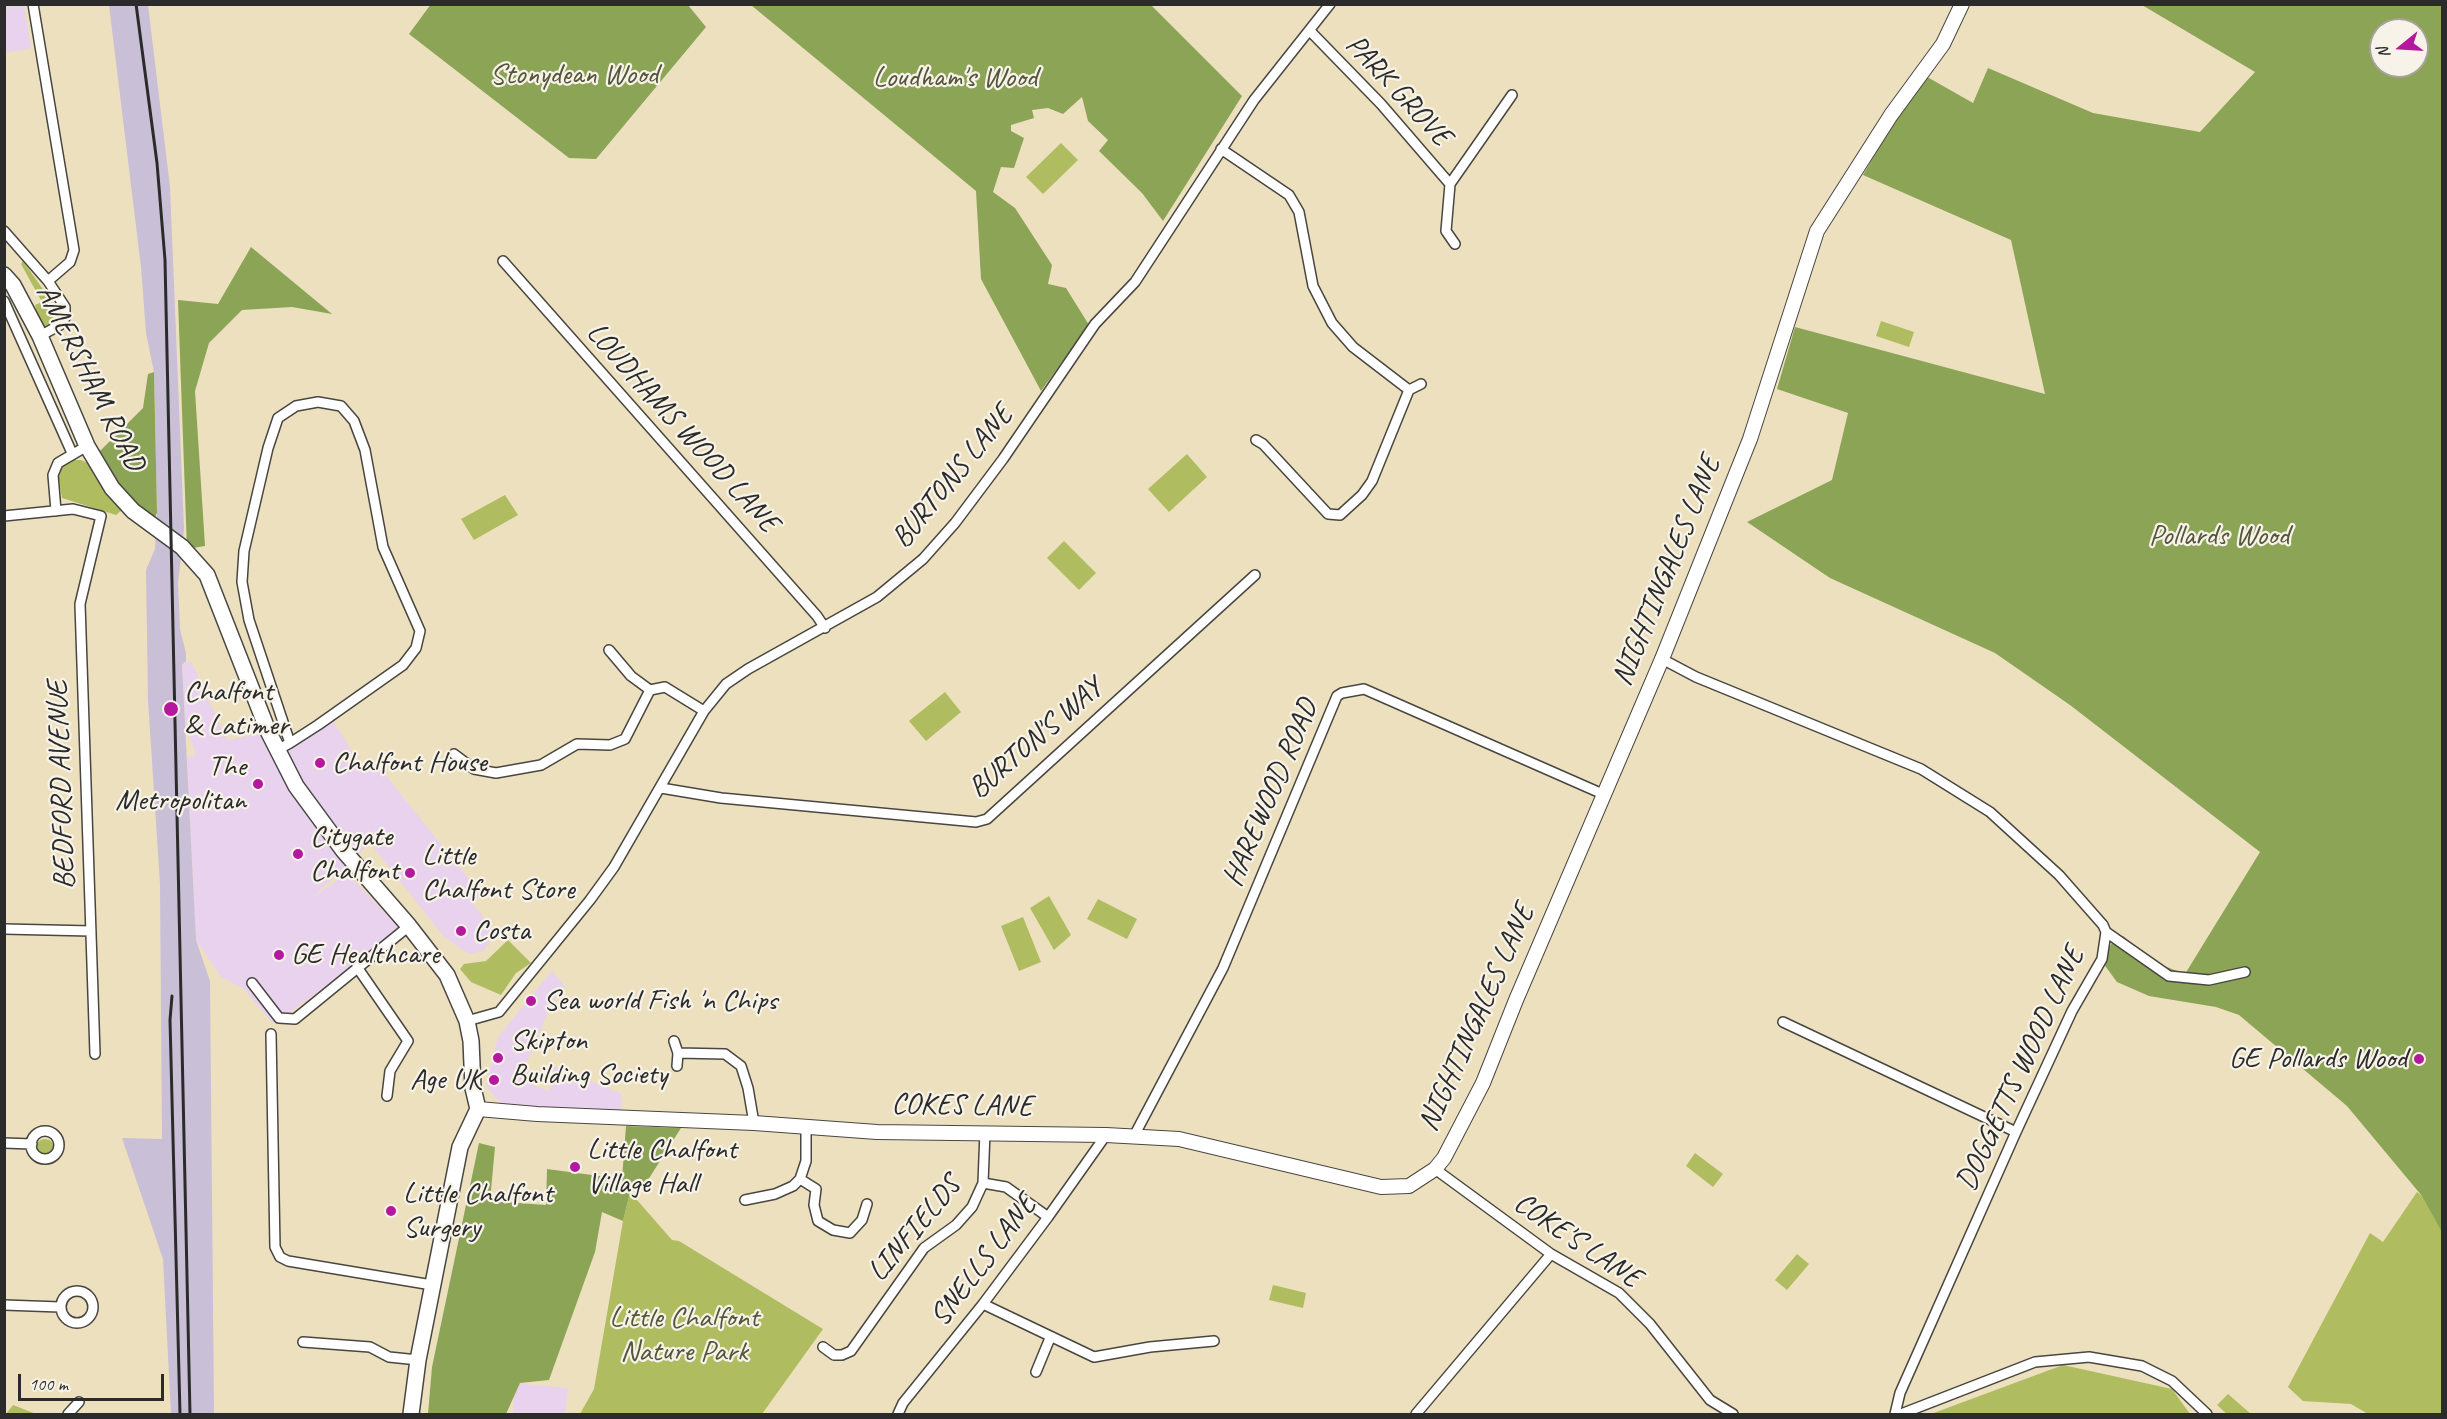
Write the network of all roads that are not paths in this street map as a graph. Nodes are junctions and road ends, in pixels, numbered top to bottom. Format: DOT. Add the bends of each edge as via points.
graph roads {
  1 [pos="33,4"];
  2 [pos="1330,4"];
  3 [pos="1962,4"];
  4 [pos="1310,31"];
  5 [pos="1512,94"];
  6 [pos="1221,149"];
  7 [pos="1450,184"];
  8 [pos="4,231"];
  9 [pos="1455,244"];
  10 [pos="503,261"];
  11 [pos="4,275"];
  12 [pos="48,281"];
  13 [pos="4,301"];
  14 [pos="40,336"];
  15 [pos="1421,384"];
  16 [pos="1409,390"];
  17 [pos="1256,440"];
  18 [pos="87,446"];
  19 [pos="72,453"];
  20 [pos="56,511"];
  21 [pos="4,516"];
  22 [pos="1255,575"];
  23 [pos="825,628"];
  24 [pos="609,650"];
  25 [pos="1662,659"];
  26 [pos="650,690"];
  27 [pos="704,711"];
  28 [pos="284,746"];
  29 [pos="454,754"];
  30 [pos="661,788"];
  31 [pos="1605,795"];
  32 [pos="409,926"];
  33 [pos="4,929"];
  34 [pos="91,931"];
  35 [pos="2106,932"];
  36 [pos="357,967"];
  37 [pos="2246,972"];
  38 [pos="252,983"];
  39 [pos="467,1021"];
  40 [pos="1783,1022"];
  41 [pos="271,1034"];
  42 [pos="674,1041"];
  43 [pos="678,1053"];
  44 [pos="95,1054"];
  45 [pos="677,1066"];
  46 [pos="387,1096"];
  47 [pos="478,1109"];
  48 [pos="754,1123"];
  49 [pos="806,1126"];
  50 [pos="985,1132"];
  51 [pos="2016,1132"];
  52 [pos="1106,1135"];
  53 [pos="1134,1136"];
  54 [pos="4,1143"];
  55 [pos="32,1144"];
  56 [pos="1435,1169"];
  57 [pos="800,1179"];
  58 [pos="983,1183"];
  59 [pos="745,1200"];
  60 [pos="867,1204"];
  61 [pos="1048,1217"];
  62 [pos="1551,1254"];
  63 [pos="432,1285"];
  64 [pos="983,1304"];
  65 [pos="4,1305"];
  66 [pos="60,1307"];
  67 [pos="1050,1338"];
  68 [pos="1214,1341"];
  69 [pos="303,1342"];
  70 [pos="823,1347"];
  71 [pos="417,1360"];
  72 [pos="1036,1372"];
  73 [pos="79,1402"];
  74 [pos="68,1414"];
  75 [pos="411,1414"];
  76 [pos="897,1414"];
  77 [pos="1416,1414"];
  78 [pos="1733,1414"];
  79 [pos="1895,1414"];
  80 [pos="1901,1414"];
  81 [pos="2206,1414"];
  1 -- 12 [label="street" via="74,250 70,262"];
  2 -- 4 [label="street, BURTONS LANE"];
  3 -- 25 [label="main road, NIGHTINGALES LANE" via="1939,50 1817,231 1750,439"];
  4 -- 6 [label="street, BURTONS LANE" via="1254,100"];
  4 -- 7 [label="street, PARK GROVE" via="1381,104"];
  5 -- 7 [label="street, PARK GROVE"];
  6 -- 16 [label="street" via="1289,195 1299,212 1313,286 1332,323 1353,347"];
  6 -- 23 [label="street, BURTONS LANE" via="1135,282 1095,324 955,523 923,560 877,597"];
  7 -- 9 [label="street, PARK GROVE" via="1446,231"];
  8 -- 12 [label="street"];
  10 -- 23 [label="street, LOUDHAMS WOOD LANE"];
  11 -- 14 [label="main road, AMERSHAM ROAD"];
  12 -- 14 [label="street" via="65,307 65,318"];
  13 -- 19 [label="street, AMERSHAM ROAD"];
  14 -- 18 [label="main road, AMERSHAM ROAD"];
  15 -- 16 [label="street"];
  16 -- 17 [label="street" via="1372,481 1340,515 1328,514"];
  18 -- 19 [label="street"];
  18 -- 28 [label="main road, AMERSHAM ROAD" via="112,488 133,511 182,547 207,575"];
  19 -- 20 [label="street" via="58,463 53,475"];
  20 -- 21 [label="street"];
  20 -- 34 [label="street, BEDFORD AVENUE" via="73,509 101,516 80,604"];
  22 -- 30 [label="street, BURTON'S WAY" via="987,819 976,822 721,798"];
  23 -- 27 [label="street, BURTONS LANE" via="726,684"];
  24 -- 26 [label="street" via="631,676"];
  25 -- 31 [label="main road, NIGHTINGALES LANE"];
  25 -- 35 [label="street, DOGGETTS WOOD LANE" via="1696,677 1930,775 1990,812 2059,875"];
  26 -- 27 [label="street" via="665,687"];
  26 -- 29 [label="street" via="625,739 610,745 577,744 541,765 496,774 474,769"];
  27 -- 30 [label="street, BURTONS LANE"];
  28 -- 28 [label="street" via="403,665 416,648 420,631 383,547 365,450 354,421 341,406 318,402 296,406 278,418 244,551 242,582 249,620"];
  28 -- 32 [label="main road, AMERSHAM ROAD" via="312,810"];
  30 -- 39 [label="street, BURTONS LANE" via="614,867 499,1012"];
  31 -- 53 [label="street, HAREWOOD ROAD" via="1364,689 1337,696 1222,968"];
  31 -- 56 [label="main road, NIGHTINGALES LANE" via="1483,1083"];
  32 -- 36 [label="street"];
  32 -- 39 [label="main road, AMERSHAM ROAD" via="447,975"];
  33 -- 34 [label="street"];
  34 -- 44 [label="street, BEDFORD AVENUE"];
  35 -- 37 [label="street" via="2169,976 2209,980"];
  35 -- 51 [label="street, DOGGETTS WOOD LANE" via="2102,959 2072,1011"];
  36 -- 38 [label="street" via="315,1009 295,1019 279,1018"];
  36 -- 46 [label="street" via="408,1041 390,1071"];
  39 -- 47 [label="main road, AMERSHAM ROAD"];
  40 -- 51 [label="street"];
  41 -- 63 [label="street" via="275,1247 280,1257"];
  42 -- 43 [label="street"];
  43 -- 45 [label="street"];
  43 -- 48 [label="street" via="725,1054 741,1066"];
  47 -- 48 [label="main road, COKES LANE"];
  47 -- 63 [label="main road" via="460,1147"];
  48 -- 49 [label="main road, COKES LANE"];
  49 -- 50 [label="main road, COKES LANE" via="877,1132"];
  49 -- 57 [label="street" via="806,1161"];
  50 -- 52 [label="main road, COKES LANE"];
  50 -- 58 [label="street, LINFIELDS"];
  51 -- 79 [label="street, DOGGETTS WOOD LANE" via="1900,1393"];
  52 -- 53 [label="main road, COKES LANE"];
  52 -- 61 [label="street, SNELLS LANE"];
  53 -- 56 [label="main road, COKES LANE" via="1179,1139 1381,1187 1409,1186"];
  54 -- 55 [label="street"];
  56 -- 62 [label="street, COKE'S LANE"];
  57 -- 59 [label="street" via="775,1194"];
  57 -- 60 [label="street" via="816,1190 818,1221 833,1230 850,1233 862,1220"];
  58 -- 61 [label="street" via="1006,1187"];
  58 -- 70 [label="street, LINFIELDS" via="972,1207 956,1225 924,1248 851,1351 834,1355"];
  61 -- 64 [label="street, SNELLS LANE"];
  62 -- 77 [label="street"];
  62 -- 78 [label="street, COKE'S LANE" via="1619,1293 1650,1324 1710,1400"];
  63 -- 71 [label="main road"];
  64 -- 67 [label="street"];
  64 -- 76 [label="street, SNELLS LANE"];
  65 -- 66 [label="street"];
  67 -- 68 [label="street" via="1094,1357"];
  67 -- 72 [label="street"];
  69 -- 71 [label="street" via="370,1347 389,1357"];
  71 -- 75 [label="main road"];
  73 -- 74 [label="street"];
  80 -- 81 [label="street" via="2035,1362 2089,1357 2142,1366 2172,1381"];
}
